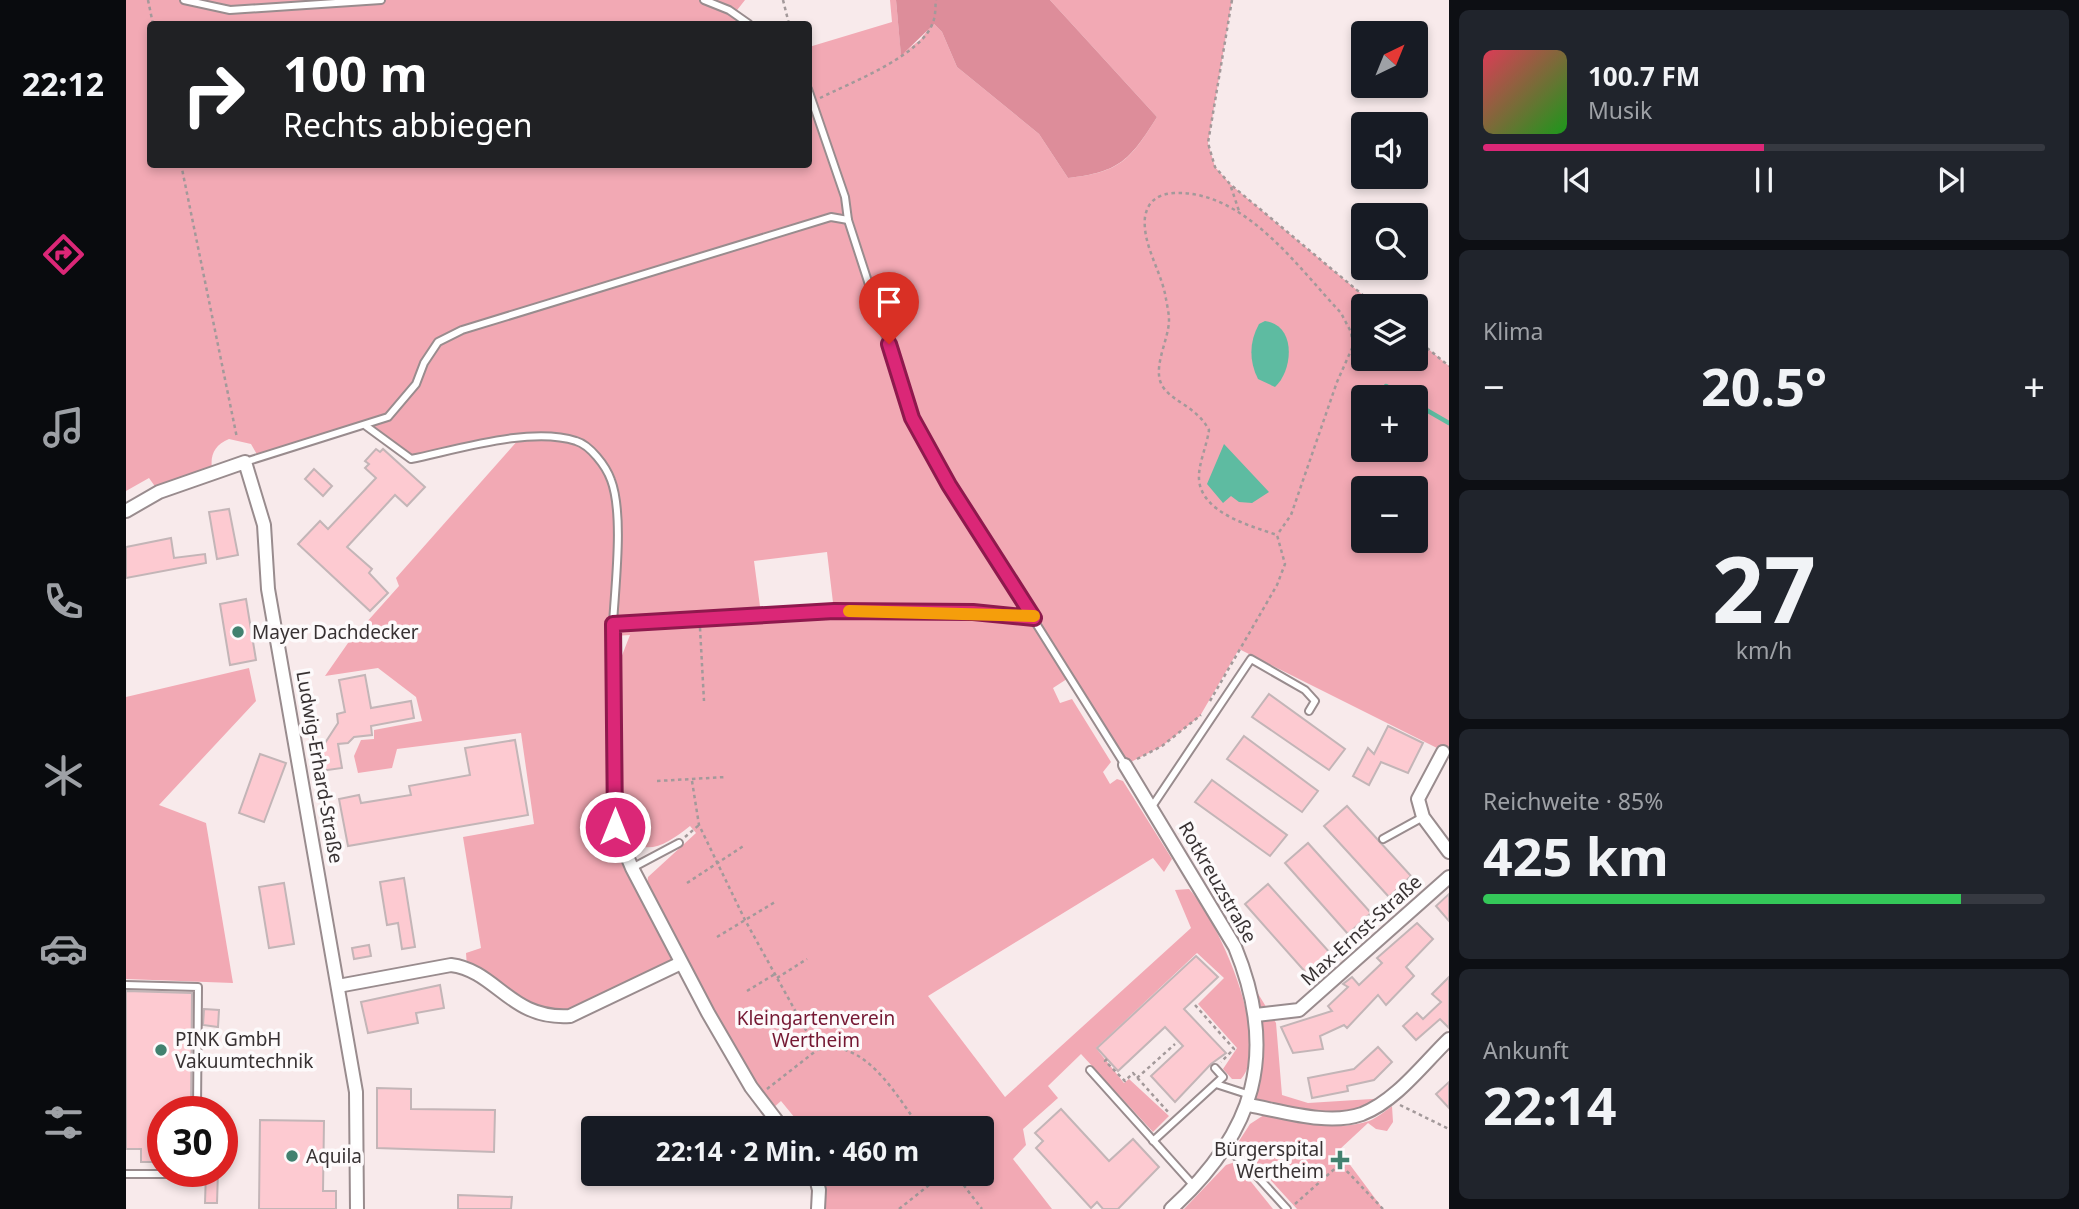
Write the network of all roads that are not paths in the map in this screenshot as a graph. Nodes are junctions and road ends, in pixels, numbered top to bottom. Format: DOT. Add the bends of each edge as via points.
graph roads {
  1 [pos="184,0"];
  2 [pos="381,0"];
  3 [pos="704,0"];
  4 [pos="745,21"];
  5 [pos="812,97"];
  6 [pos="848,220"];
  7 [pos="366,426"];
  8 [pos="245,462"];
  9 [pos="126,511"];
  10 [pos="1034,618"];
  11 [pos="613,624"];
  12 [pos="1309,711"];
  13 [pos="1443,752"];
  14 [pos="1125,765"];
  15 [pos="1151,807"];
  16 [pos="1423,817"];
  17 [pos="1383,839"];
  18 [pos="679,843"];
  19 [pos="1449,852"];
  20 [pos="632,868"];
  21 [pos="1449,877"];
  22 [pos="681,963"];
  23 [pos="126,985"];
  24 [pos="338,986"];
  25 [pos="1256,1015"];
  26 [pos="1449,1039"];
  27 [pos="1215,1068"];
  28 [pos="1090,1070"];
  29 [pos="1216,1084"];
  30 [pos="197,1096"];
  31 [pos="1249,1100"];
  32 [pos="773,1116"];
  33 [pos="1153,1141"];
  34 [pos="1226,1149"];
  35 [pos="147,1173"];
  36 [pos="126,1174"];
  37 [pos="818,1186"];
  38 [pos="1195,1187"];
  39 [pos="357,1209"];
  40 [pos="818,1209"];
  41 [pos="1171,1209"];
  42 [pos="1289,1209"];
  1 -- 2 [label="lane" via="230,10"];
  3 -- 4 [label="lane"];
  5 -- 6 [label="lane" via="845,197"];
  6 -- 7 [label="lane" via="831,217 461,330 438,342 402,404 388,417"];
  6 -- 10 [label="lane" via="912,418"];
  7 -- 8 [label="lane"];
  7 -- 11 [label="lane" via="411,459 520,438 577,441 597,457 611,480 617,509"];
  8 -- 9 [label="street" via="159,492"];
  8 -- 24 [label="street, Ludwig-Erhard-Straße" via="264,524 268,589"];
  10 -- 11 [label="lane" via="973,612 834,611"];
  10 -- 14 [label="lane"];
  11 -- 20 [label="street" via="615,827"];
  12 -- 15 [label="lane" via="1315,701 1305,690 1251,659"];
  13 -- 16 [label="street" via="1418,799"];
  14 -- 15 [label="street, Rotkreuzstraße"];
  15 -- 25 [label="street, Rotkreuzstraße" via="1235,947"];
  16 -- 17 [label="lane"];
  16 -- 19 [label="street"];
  18 -- 20 [label="lane"];
  20 -- 22 [label="street"];
  21 -- 25 [label="street, Max-Ernst-Straße" via="1299,1010"];
  22 -- 24 [label="street" via="570,1016 529,1011 467,967 451,965"];
  22 -- 32 [label="street"];
  23 -- 30 [label="lane" via="198,987"];
  24 -- 39 [label="street, Ludwig-Erhard-Straße" via="356,1092"];
  25 -- 31 [label="street, Rotkreuzstraße" via="1257,1063"];
  26 -- 31 [label="street" via="1388,1098 1362,1114 1332,1118"];
  27 -- 29 [label="lane" via="1223,1077"];
  28 -- 33 [label="lane"];
  29 -- 31 [label="lane"];
  29 -- 33 [label="lane"];
  31 -- 34 [label="street, Rotkreuzstraße"];
  33 -- 38 [label="lane"];
  34 -- 38 [label="street, Rotkreuzstraße"];
  34 -- 42 [label="lane"];
  35 -- 36 [label="lane"];
  37 -- 40 [label="street"];
  38 -- 41 [label="street, Rotkreuzstraße"];
}
